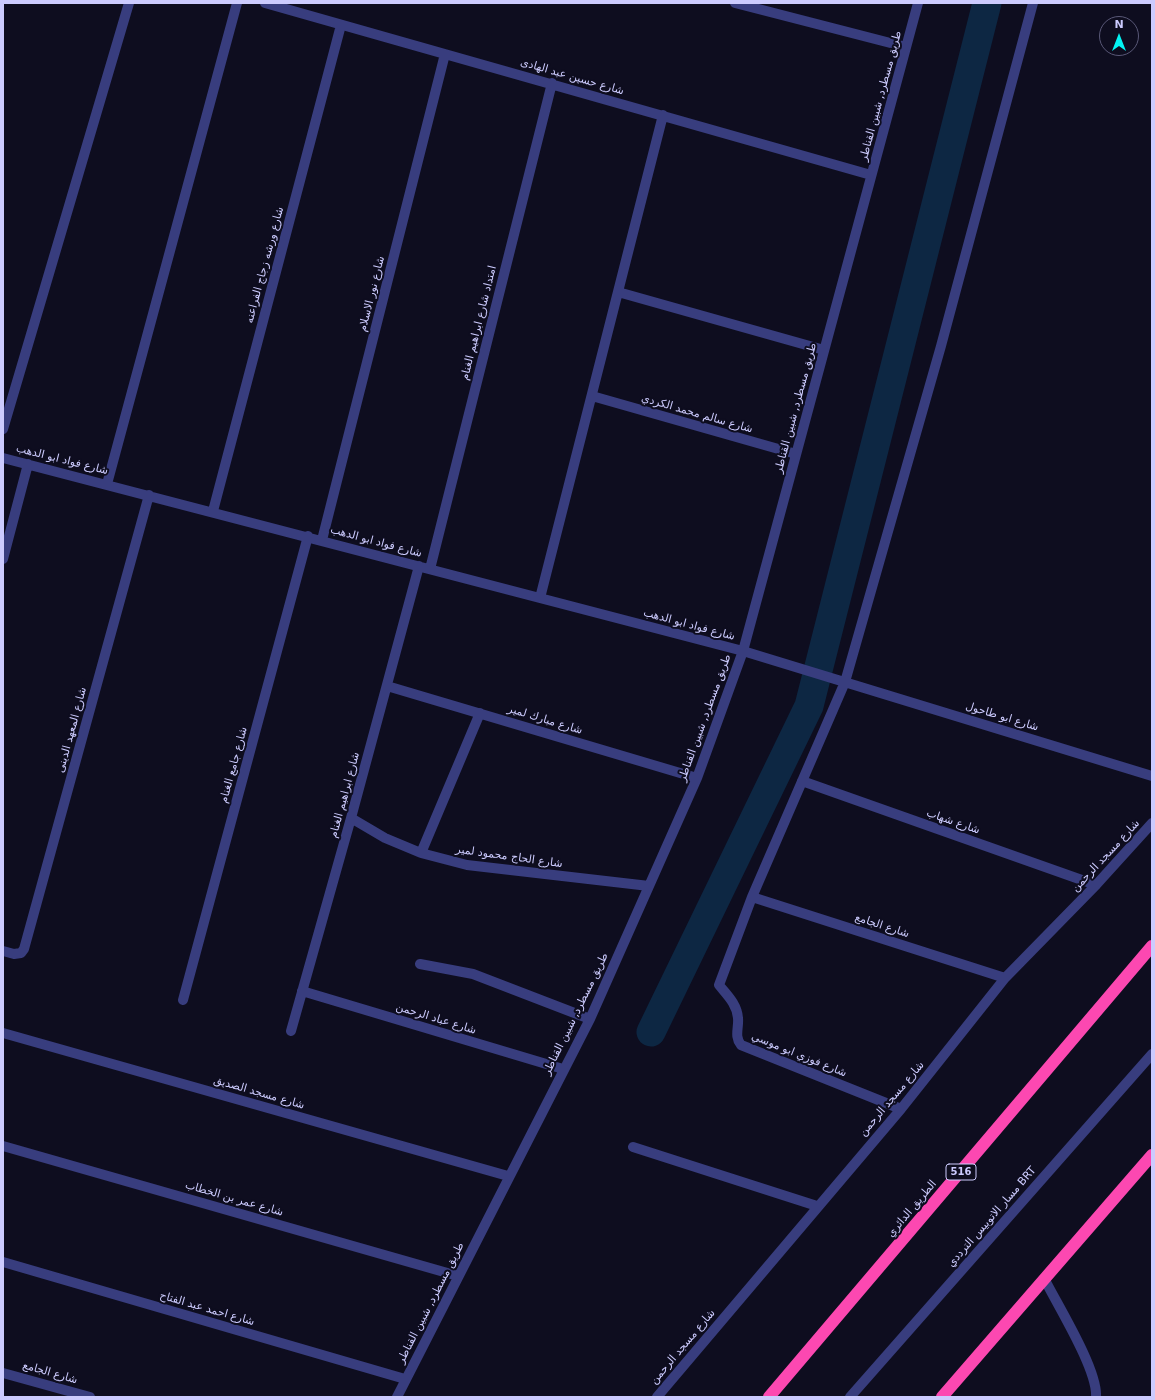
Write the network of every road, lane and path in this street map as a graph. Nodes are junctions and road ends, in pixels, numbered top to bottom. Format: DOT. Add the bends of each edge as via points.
graph roads {
  1 [pos="129,3"];
  2 [pos="237,3"];
  3 [pos="265,3"];
  4 [pos="735,3"];
  5 [pos="918,3"];
  6 [pos="1033,3"];
  7 [pos="341,25"];
  8 [pos="906,46"];
  9 [pos="445,54"];
  10 [pos="552,84"];
  11 [pos="663,115"];
  12 [pos="872,176"];
  13 [pos="618,292"];
  14 [pos="824,350"];
  15 [pos="592,396"];
  16 [pos="3,429"];
  17 [pos="796,454"];
  18 [pos="3,458"];
  19 [pos="28,464"];
  20 [pos="107,484"];
  21 [pos="149,495"];
  22 [pos="213,512"];
  23 [pos="308,536"];
  24 [pos="322,540"];
  25 [pos="3,559"];
  26 [pos="419,566"];
  27 [pos="430,569"];
  28 [pos="540,598"];
  29 [pos="742,651"];
  30 [pos="845,682"];
  31 [pos="387,686"];
  32 [pos="480,714"];
  33 [pos="1152,776"];
  34 [pos="697,778"];
  35 [pos="802,781"];
  36 [pos="351,818"];
  37 [pos="1152,824"];
  38 [pos="421,854"];
  39 [pos="1096,885"];
  40 [pos="649,886"];
  41 [pos="752,897"];
  42 [pos="1152,946"];
  43 [pos="3,951"];
  44 [pos="420,964"];
  45 [pos="1005,978"];
  46 [pos="302,991"];
  47 [pos="183,1000"];
  48 [pos="590,1019"];
  49 [pos="291,1031"];
  50 [pos="3,1033"];
  51 [pos="1152,1054"];
  52 [pos="563,1069"];
  53 [pos="901,1109"];
  54 [pos="3,1146"];
  55 [pos="632,1147"];
  56 [pos="1152,1155"];
  57 [pos="508,1176"];
  58 [pos="817,1206"];
  59 [pos="3,1262"];
  60 [pos="458,1276"];
  61 [pos="1045,1280"];
  62 [pos="3,1373"];
  63 [pos="405,1380"];
  64 [pos="90,1397"];
  65 [pos="397,1397"];
  66 [pos="657,1397"];
  67 [pos="769,1397"];
  68 [pos="850,1397"];
  69 [pos="942,1397"];
  70 [pos="1096,1397"];
  1 -- 16 [label="street"];
  2 -- 20 [label="street"];
  3 -- 7 [label="street, شارع حسين عبد الهادى"];
  4 -- 8 [label="street"];
  5 -- 8 [label="street, طريق مسطرد, شبين القناطر"];
  6 -- 30 [label="street" via="939,353"];
  7 -- 9 [label="street, شارع حسين عبد الهادى"];
  7 -- 22 [label="street, شارع ورشه زجاج الفراعنه"];
  8 -- 12 [label="street, طريق مسطرد, شبين القناطر"];
  9 -- 10 [label="street, شارع حسين عبد الهادى"];
  9 -- 24 [label="street, شارع نور الاسلام"];
  10 -- 11 [label="street, شارع حسين عبد الهادى"];
  10 -- 27 [label="street, امتداد شارع ابراهيم الغنام"];
  11 -- 12 [label="street, شارع حسين عبد الهادى"];
  11 -- 13 [label="street"];
  12 -- 14 [label="street, طريق مسطرد, شبين القناطر"];
  13 -- 14 [label="street"];
  13 -- 15 [label="street"];
  14 -- 17 [label="street, طريق مسطرد, شبين القناطر"];
  15 -- 17 [label="street, شارع سالم محمد الكردي"];
  15 -- 28 [label="street"];
  17 -- 29 [label="street, طريق مسطرد, شبين القناطر"];
  18 -- 19 [label="street, شارع فواد ابو الدهب"];
  19 -- 20 [label="street, شارع فواد ابو الدهب"];
  19 -- 25 [label="street"];
  20 -- 21 [label="street, شارع فواد ابو الدهب"];
  21 -- 22 [label="street, شارع فواد ابو الدهب"];
  21 -- 43 [label="street, شارع المعهد الدينى" via="24,949 21,953 14,954"];
  22 -- 23 [label="street, شارع فواد ابو الدهب"];
  23 -- 24 [label="street, شارع فواد ابو الدهب"];
  23 -- 47 [label="street, شارع جامع الغنام"];
  24 -- 26 [label="street, شارع فواد ابو الدهب"];
  26 -- 27 [label="street, شارع فواد ابو الدهب"];
  26 -- 31 [label="street, شارع ابراهيم الغنام"];
  27 -- 28 [label="street, شارع فواد ابو الدهب"];
  28 -- 29 [label="street, شارع فواد ابو الدهب"];
  29 -- 30 [label="street, شارع فواد ابو الدهب"];
  29 -- 34 [label="street, طريق مسطرد, شبين القناطر"];
  30 -- 33 [label="street, شارع ابو طاحول"];
  30 -- 35 [label="street"];
  31 -- 32 [label="street, شارع مبارك لمير"];
  31 -- 36 [label="street, شارع ابراهيم الغنام"];
  32 -- 34 [label="street, شارع مبارك لمير"];
  32 -- 38 [label="street"];
  34 -- 40 [label="street, طريق مسطرد, شبين القناطر"];
  35 -- 39 [label="street, شارع شهاب"];
  35 -- 41 [label="street"];
  36 -- 38 [label="street, شارع الحاج محمود لمير" via="385,838"];
  36 -- 46 [label="street, شارع ابراهيم الغنام"];
  37 -- 39 [label="street, شارع مسجد الرحمن"];
  38 -- 40 [label="street, شارع الحاج محمود لمير" via="467,865"];
  39 -- 45 [label="street, شارع مسجد الرحمن"];
  40 -- 48 [label="street, طريق مسطرد, شبين القناطر"];
  41 -- 45 [label="street, شارع الجامع"];
  41 -- 53 [label="street, شارع فوزي ابو موسي" via="719,985 735,1007 738,1018 737,1036 741,1045"];
  42 -- 67 [label="highway, الطريق الدائري / 516"];
  44 -- 48 [label="street" via="473,974"];
  45 -- 53 [label="street, شارع مسجد الرحمن"];
  46 -- 49 [label="street, شارع ابراهيم الغنام"];
  46 -- 52 [label="street, شارع عباد الرحمن"];
  48 -- 52 [label="street, طريق مسطرد, شبين القناطر"];
  50 -- 57 [label="street, شارع مسجد الصديق"];
  51 -- 68 [label="street, مسار الاتوبيس الترددي BRT"];
  52 -- 57 [label="street, طريق مسطرد, شبين القناطر"];
  53 -- 58 [label="street, شارع مسجد الرحمن"];
  54 -- 60 [label="street, شارع عمر بن الخطاب"];
  55 -- 58 [label="street"];
  56 -- 61 [label="highway"];
  57 -- 60 [label="street, طريق مسطرد, شبين القناطر"];
  58 -- 66 [label="street, شارع مسجد الرحمن"];
  59 -- 63 [label="street, شارع احمد عبد الفتاح"];
  60 -- 63 [label="street, طريق مسطرد, شبين القناطر"];
  61 -- 69 [label="highway"];
  61 -- 70 [label="street" via="1088,1363 1094,1378"];
  62 -- 64 [label="street, شارع الجامع"];
  63 -- 65 [label="street, طريق مسطرد, شبين القناطر"];
}
